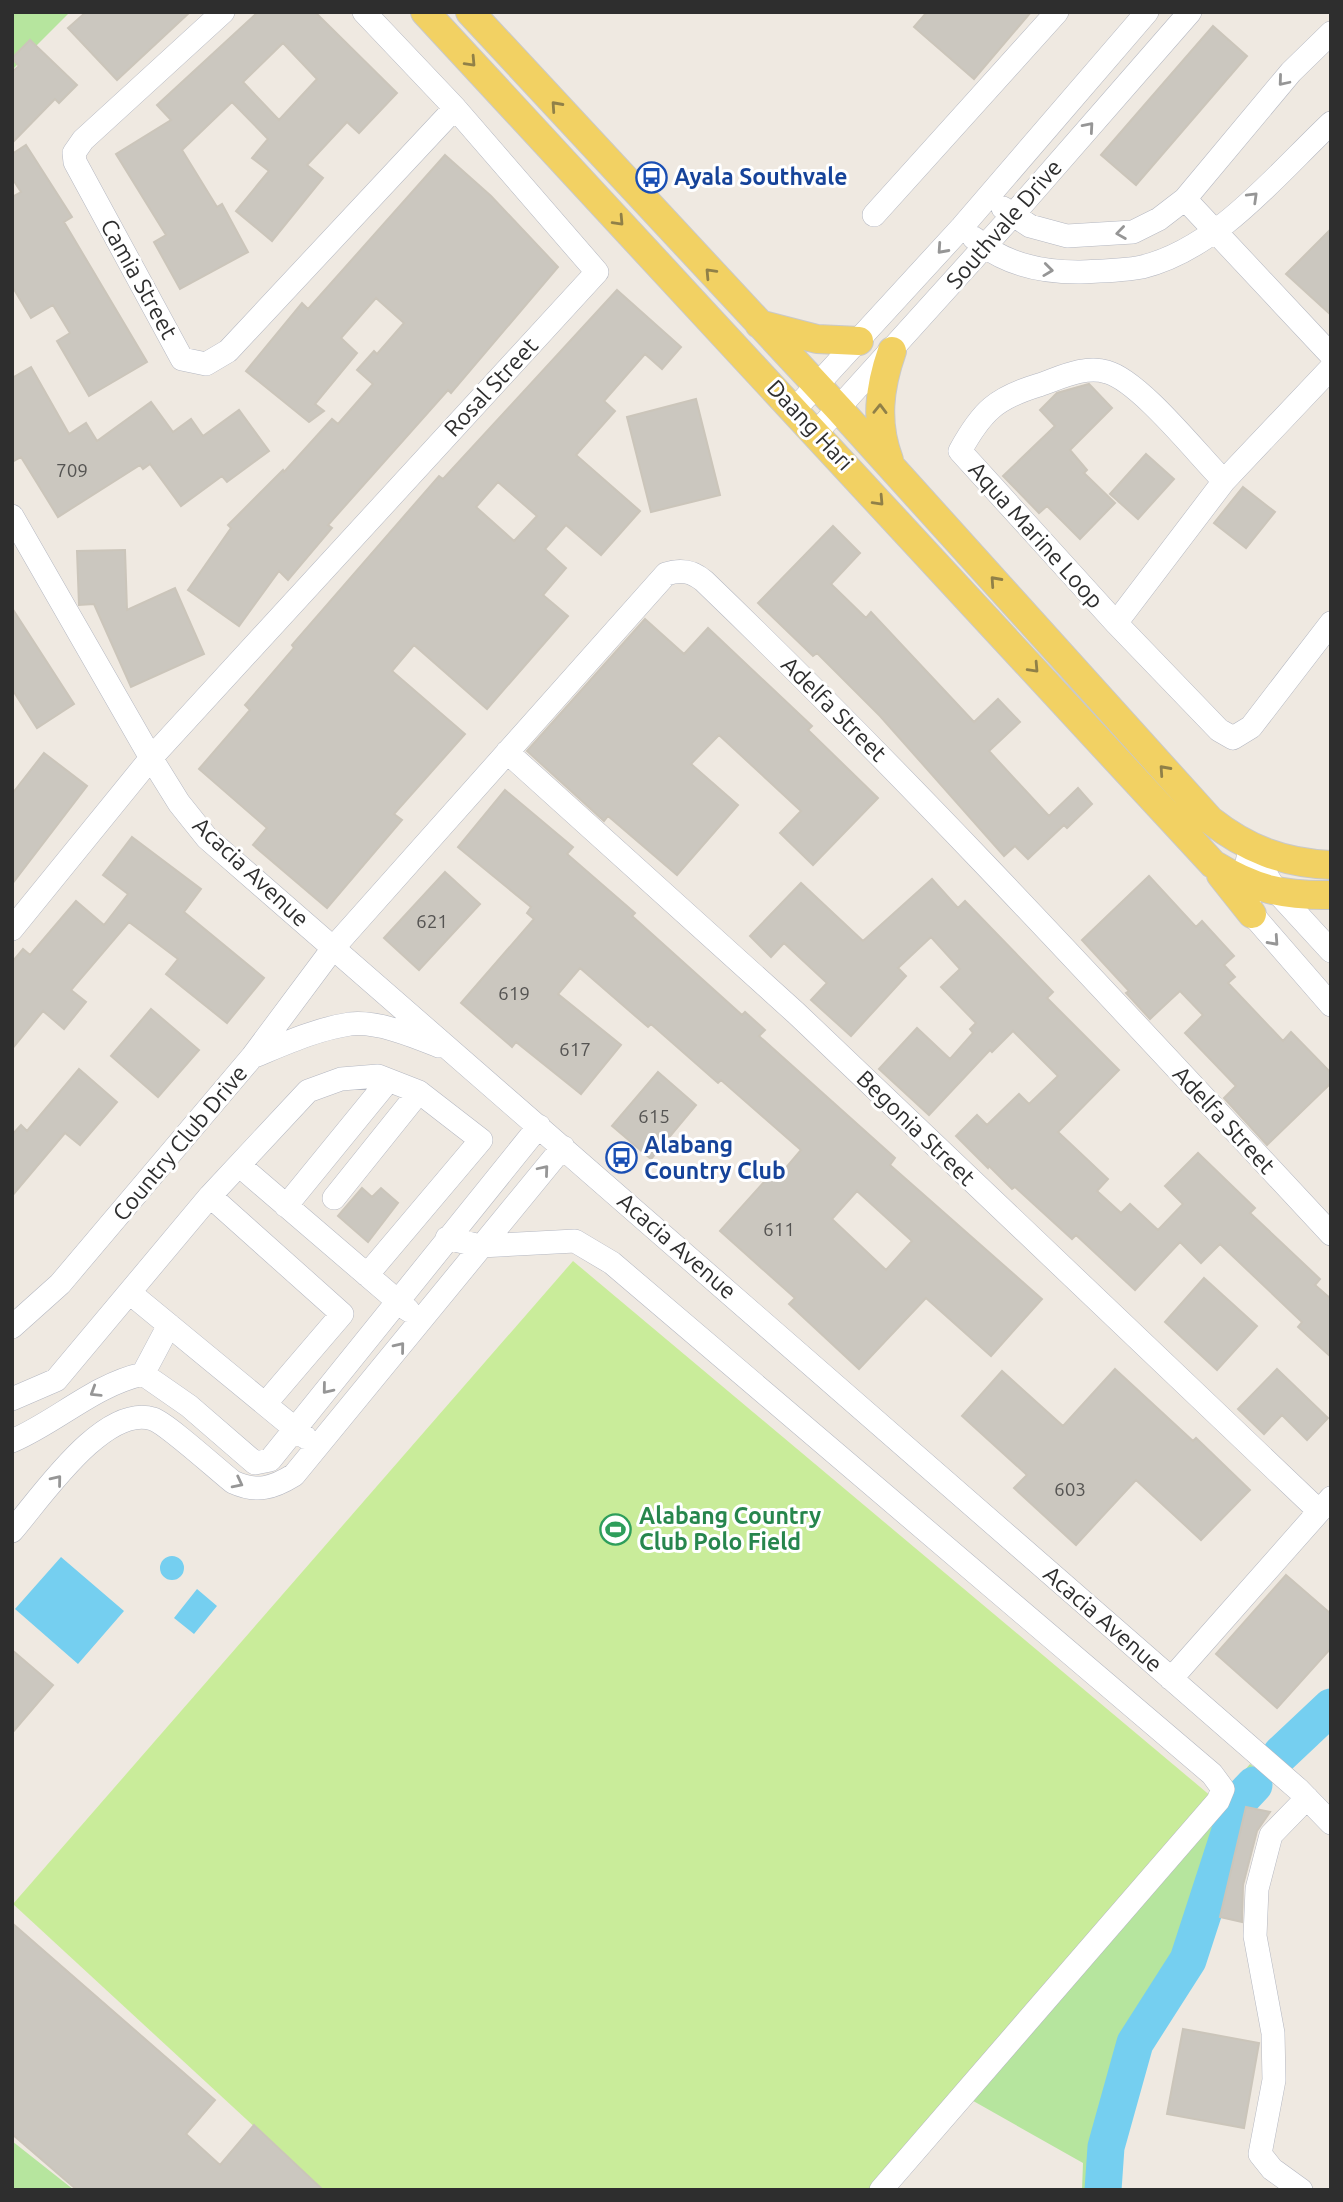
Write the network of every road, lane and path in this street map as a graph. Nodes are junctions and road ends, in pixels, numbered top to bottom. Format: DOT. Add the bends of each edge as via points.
graph roads {
  1 [pos="223,12"];
  2 [pos="364,12"];
  3 [pos="425,12"];
  4 [pos="471,12"];
  5 [pos="1057,12"];
  6 [pos="1147,12"];
  7 [pos="1189,12"];
  8 [pos="1331,33"];
  9 [pos="455,108"];
  10 [pos="1331,123"];
  11 [pos="990,196"];
  12 [pos="1185,199"];
  13 [pos="874,215"];
  14 [pos="1012,216"];
  15 [pos="962,227"];
  16 [pos="1217,230"];
  17 [pos="984,247"];
  18 [pos="757,323"];
  19 [pos="859,341"];
  20 [pos="892,351"];
  21 [pos="1331,355"];
  22 [pos="1331,368"];
  23 [pos="817,386"];
  24 [pos="795,409"];
  25 [pos="839,409"];
  26 [pos="817,433"];
  27 [pos="891,466"];
  28 [pos="1224,481"];
  29 [pos="12,516"];
  30 [pos="1116,623"];
  31 [pos="1331,623"];
  32 [pos="507,752"];
  33 [pos="150,758"];
  34 [pos="1201,830"];
  35 [pos="1251,848"];
  36 [pos="1331,865"];
  37 [pos="1243,882"];
  38 [pos="1276,891"];
  39 [pos="1331,895"];
  40 [pos="1252,914"];
  41 [pos="12,929"];
  42 [pos="334,947"];
  43 [pos="1331,951"];
  44 [pos="1331,1005"];
  45 [pos="452,1051"];
  46 [pos="253,1057"];
  47 [pos="388,1080"];
  48 [pos="419,1092"];
  49 [pos="539,1126"];
  50 [pos="563,1147"];
  51 [pos="239,1165"];
  52 [pos="210,1196"];
  53 [pos="334,1198"];
  54 [pos="286,1206"];
  55 [pos="1331,1234"];
  56 [pos="447,1238"];
  57 [pos="480,1246"];
  58 [pos="367,1275"];
  59 [pos="130,1293"];
  60 [pos="396,1301"];
  61 [pos="421,1321"];
  62 [pos="169,1325"];
  63 [pos="12,1326"];
  64 [pos="143,1374"];
  65 [pos="12,1399"];
  66 [pos="265,1404"];
  67 [pos="295,1429"];
  68 [pos="12,1441"];
  69 [pos="319,1448"];
  70 [pos="1325,1504"];
  71 [pos="15,1522"];
  72 [pos="1171,1679"];
  73 [pos="1303,1794"];
  74 [pos="1331,1823"];
  75 [pos="881,2190"];
  76 [pos="1301,2190"];
  1 -- 9 [label="street, Camia Street" via="74,153 182,359 206,364 228,351"];
  2 -- 9 [label="street, Rosal Street"];
  3 -- 24 [label="main road, Daang Hari, one-way"];
  18 -- 4 [label="main road, Daang Hari, one-way"];
  5 -- 13 [label="street"];
  6 -- 11 [label="street, Southvale Drive"];
  14 -- 7 [label="street, Southvale Drive, one-way"];
  8 -- 12 [label="street, one-way" via="1291,72"];
  9 -- 33 [label="street, Rosal Street" via="597,272"];
  16 -- 10 [label="street, one-way"];
  11 -- 14 [label="street"];
  11 -- 15 [label="street, Southvale Drive"];
  12 -- 14 [label="street, one-way" via="1133,232 1099,236 1054,233"];
  12 -- 16 [label="street"];
  14 -- 17 [label="street, Southvale Drive"];
  15 -- 17 [label="street"];
  15 -- 19 [label="street, Southvale Drive, one-way"];
  17 -- 16 [label="street, one-way" via="1039,269 1101,271 1142,267 1175,256"];
  16 -- 21 [label="street"];
  17 -- 20 [label="street, Southvale Drive"];
  18 -- 19 [label="main road" via="797,336"];
  18 -- 23 [label="main road, Daang Hari"];
  19 -- 23 [label="street, Southvale Drive"];
  20 -- 25 [label="street, Southvale Drive"];
  27 -- 20 [label="main road, one-way" via="879,409"];
  22 -- 28 [label="street"];
  23 -- 24 [label="street, Southvale Drive"];
  23 -- 25 [label="main road, Daang Hari"];
  24 -- 26 [label="main road, Daang Hari"];
  25 -- 26 [label="street, Southvale Drive"];
  25 -- 27 [label="main road, Daang Hari"];
  26 -- 34 [label="main road, Daang Hari, one-way"];
  34 -- 27 [label="main road, Daang Hari, one-way"];
  28 -- 30 [label="street"];
  28 -- 30 [label="street, Aqua Marine Loop" via="1131,385 1107,372 1087,370 1007,395 976,422 960,451"];
  29 -- 33 [label="street, Acacia Avenue"];
  30 -- 31 [label="street" via="1219,730 1233,738 1251,727"];
  32 -- 42 [label="street, Adelfa Street"];
  32 -- 55 [label="street, Adelfa Street" via="666,574 695,574 957,832"];
  32 -- 70 [label="street, Begonia Street"];
  33 -- 41 [label="street"];
  33 -- 42 [label="street, Acacia Avenue" via="208,838"];
  34 -- 35 [label="main road"];
  34 -- 37 [label="main road" via="1213,864"];
  34 -- 40 [label="main road"];
  35 -- 36 [label="main road" via="1291,861"];
  35 -- 37 [label="street"];
  35 -- 38 [label="street"];
  37 -- 38 [label="main road"];
  37 -- 40 [label="street"];
  38 -- 39 [label="main road"];
  38 -- 43 [label="street"];
  40 -- 44 [label="street, one-way"];
  42 -- 45 [label="street, Acacia Avenue"];
  42 -- 46 [label="street, Country Club Drive"];
  45 -- 46 [label="street" via="385,1029 352,1024 309,1034"];
  45 -- 49 [label="street, Acacia Avenue"];
  46 -- 63 [label="street, Country Club Drive" via="60,1284"];
  47 -- 48 [label="street"];
  47 -- 51 [label="street" via="378,1076 341,1079 308,1091"];
  47 -- 54 [label="street"];
  48 -- 53 [label="street"];
  48 -- 58 [label="street" via="481,1140"];
  49 -- 50 [label="street, Acacia Avenue"];
  49 -- 56 [label="street"];
  57 -- 50 [label="street, one-way"];
  50 -- 72 [label="street, Acacia Avenue"];
  51 -- 52 [label="street"];
  51 -- 54 [label="street"];
  52 -- 59 [label="street"];
  52 -- 66 [label="street" via="342,1314"];
  54 -- 58 [label="street"];
  56 -- 57 [label="street"];
  56 -- 60 [label="street"];
  57 -- 61 [label="street"];
  57 -- 75 [label="street" via="575,1241 612,1263 1201,1765 1223,1789 1218,1801"];
  58 -- 60 [label="street"];
  59 -- 62 [label="street"];
  59 -- 65 [label="street" via="56,1380"];
  60 -- 61 [label="street"];
  60 -- 67 [label="street, one-way"];
  69 -- 61 [label="street, one-way"];
  62 -- 64 [label="street"];
  62 -- 66 [label="street"];
  64 -- 67 [label="street" via="190,1406 256,1462 270,1460"];
  64 -- 68 [label="street, one-way" via="95,1391 67,1412"];
  66 -- 67 [label="street"];
  67 -- 69 [label="street"];
  71 -- 69 [label="street, one-way" via="76,1455 127,1418 154,1419 245,1488 279,1484 295,1475"];
  70 -- 72 [label="street"];
  72 -- 73 [label="street, Acacia Avenue"];
  73 -- 74 [label="street, Acacia Avenue"];
  73 -- 76 [label="street" via="1271,1835 1257,1889 1255,1936 1273,2033 1274,2080 1260,2154"];
}
